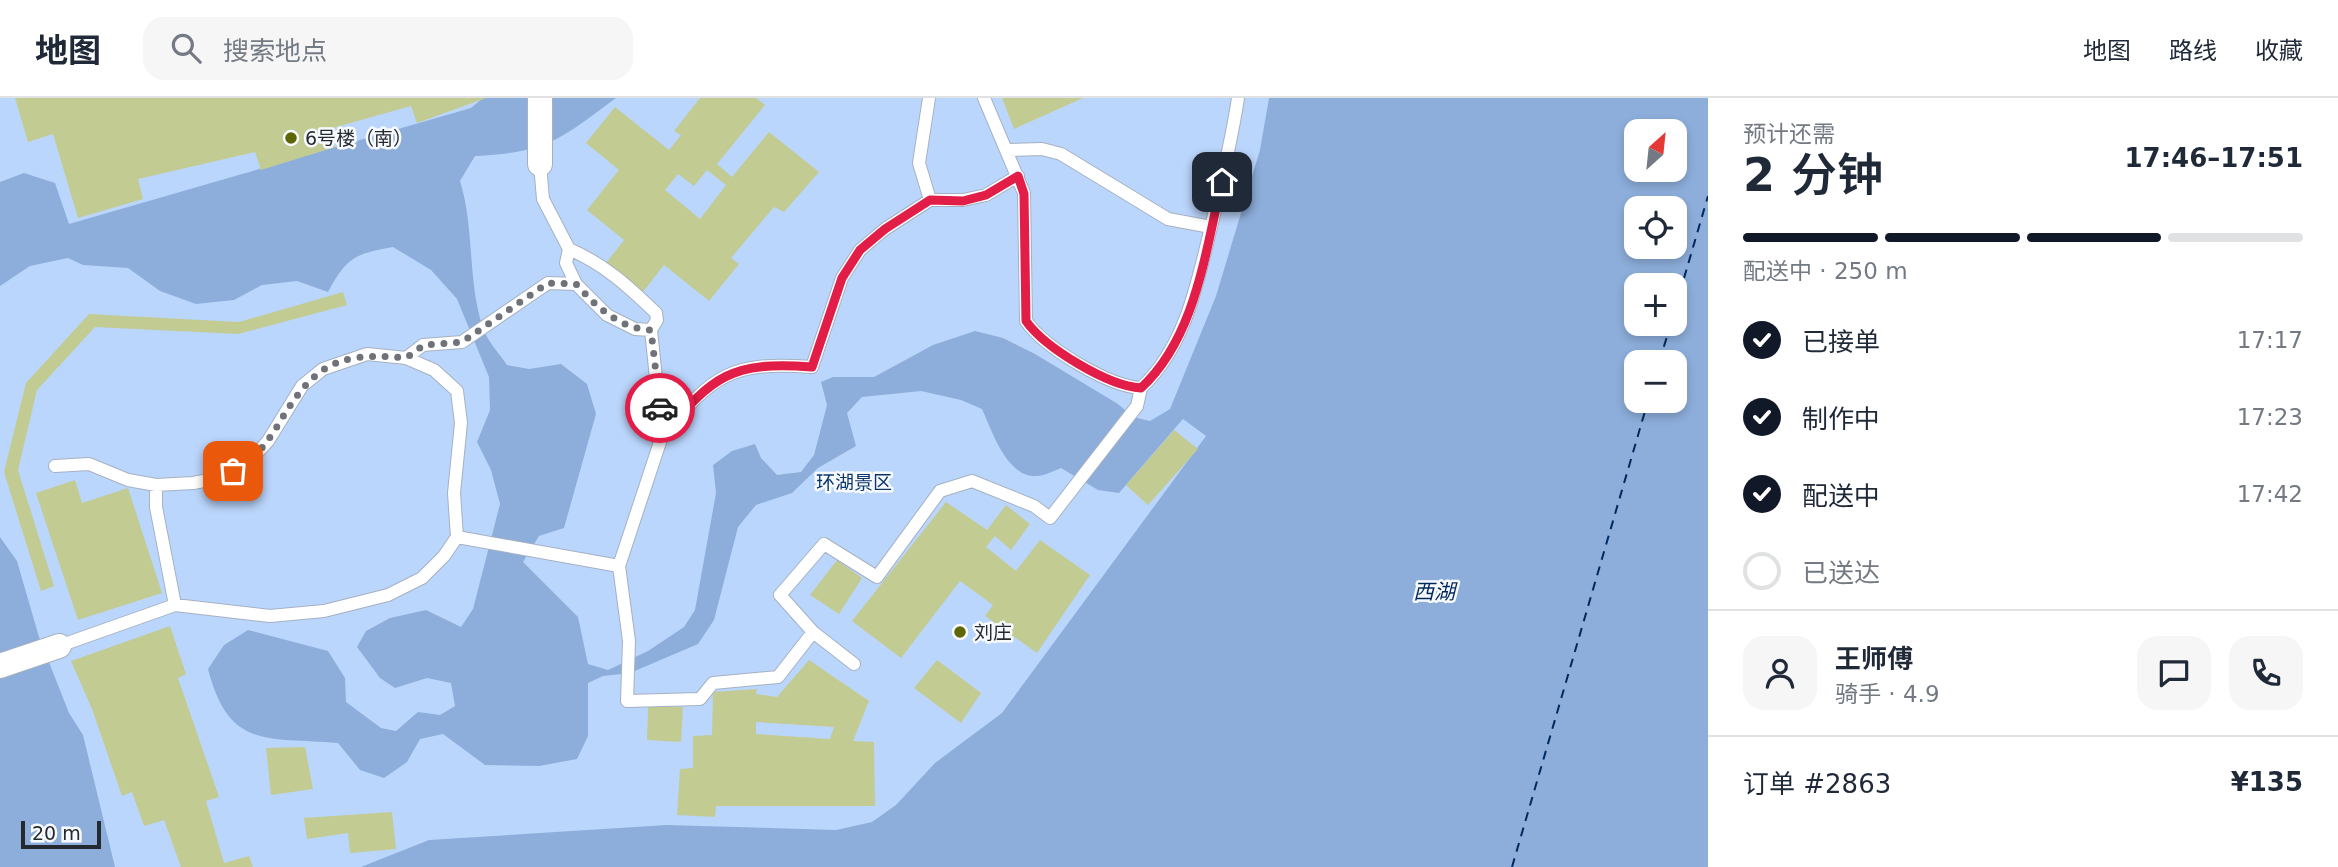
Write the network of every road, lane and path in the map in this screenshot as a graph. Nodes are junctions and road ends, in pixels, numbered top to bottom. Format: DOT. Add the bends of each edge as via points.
graph roads {
  1 [pos="540,98"];
  2 [pos="929,98"];
  3 [pos="984,98"];
  4 [pos="1238,98"];
  5 [pos="1007,150"];
  6 [pos="540,164"];
  7 [pos="1018,176"];
  8 [pos="930,200"];
  9 [pos="1211,227"];
  10 [pos="569,249"];
  11 [pos="576,284"];
  12 [pos="651,330"];
  13 [pos="406,358"];
  14 [pos="1141,388"];
  15 [pos="662,436"];
  16 [pos="55,466"];
  17 [pos="156,485"];
  18 [pos="457,537"];
  19 [pos="618,566"];
  20 [pos="175,605"];
  21 [pos="813,632"];
  22 [pos="60,646"];
  23 [pos="854,664"];
  24 [pos="0,666"];
  1 -- 6 [label="street"];
  2 -- 8 [label="lane" via="919,163"];
  3 -- 5 [label="lane"];
  4 -- 9 [label="lane"];
  5 -- 7 [label="lane"];
  5 -- 9 [label="lane" via="1042,149 1061,154 1168,219"];
  6 -- 10 [label="lane" via="544,198"];
  7 -- 8 [label="lane" via="986,195 963,201"];
  7 -- 14 [label="lane" via="1024,194 1026,321 1038,337 1092,370 1124,387"];
  8 -- 15 [label="lane" via="860,250 842,278 812,367 743,367 694,398"];
  9 -- 14 [label="lane" via="1179,337"];
  10 -- 11 [label="lane" via="566,263"];
  10 -- 12 [label="lane" via="595,260 656,313"];
  11 -- 12 [label="lane" via="607,315 635,329"];
  11 -- 13 [label="lane" via="548,283 462,342 424,345"];
  12 -- 15 [label="lane"];
  13 -- 17 [label="lane" via="367,354 323,369 302,386 268,441 246,465 220,478"];
  13 -- 18 [label="lane" via="434,370 457,390 461,423 454,493"];
  14 -- 21 [label="lane" via="1137,406 1050,518 1034,506 972,481 940,491 877,578 824,544 780,595"];
  15 -- 19 [label="lane"];
  16 -- 17 [label="lane" via="89,464 128,481"];
  17 -- 20 [label="lane"];
  18 -- 19 [label="lane"];
  18 -- 20 [label="lane" via="422,578 357,605 270,616"];
  19 -- 21 [label="lane" via="629,641 628,701 700,699 713,683 778,677"];
  20 -- 22 [label="lane"];
  21 -- 23 [label="lane"];
  22 -- 24 [label="street"];
}
